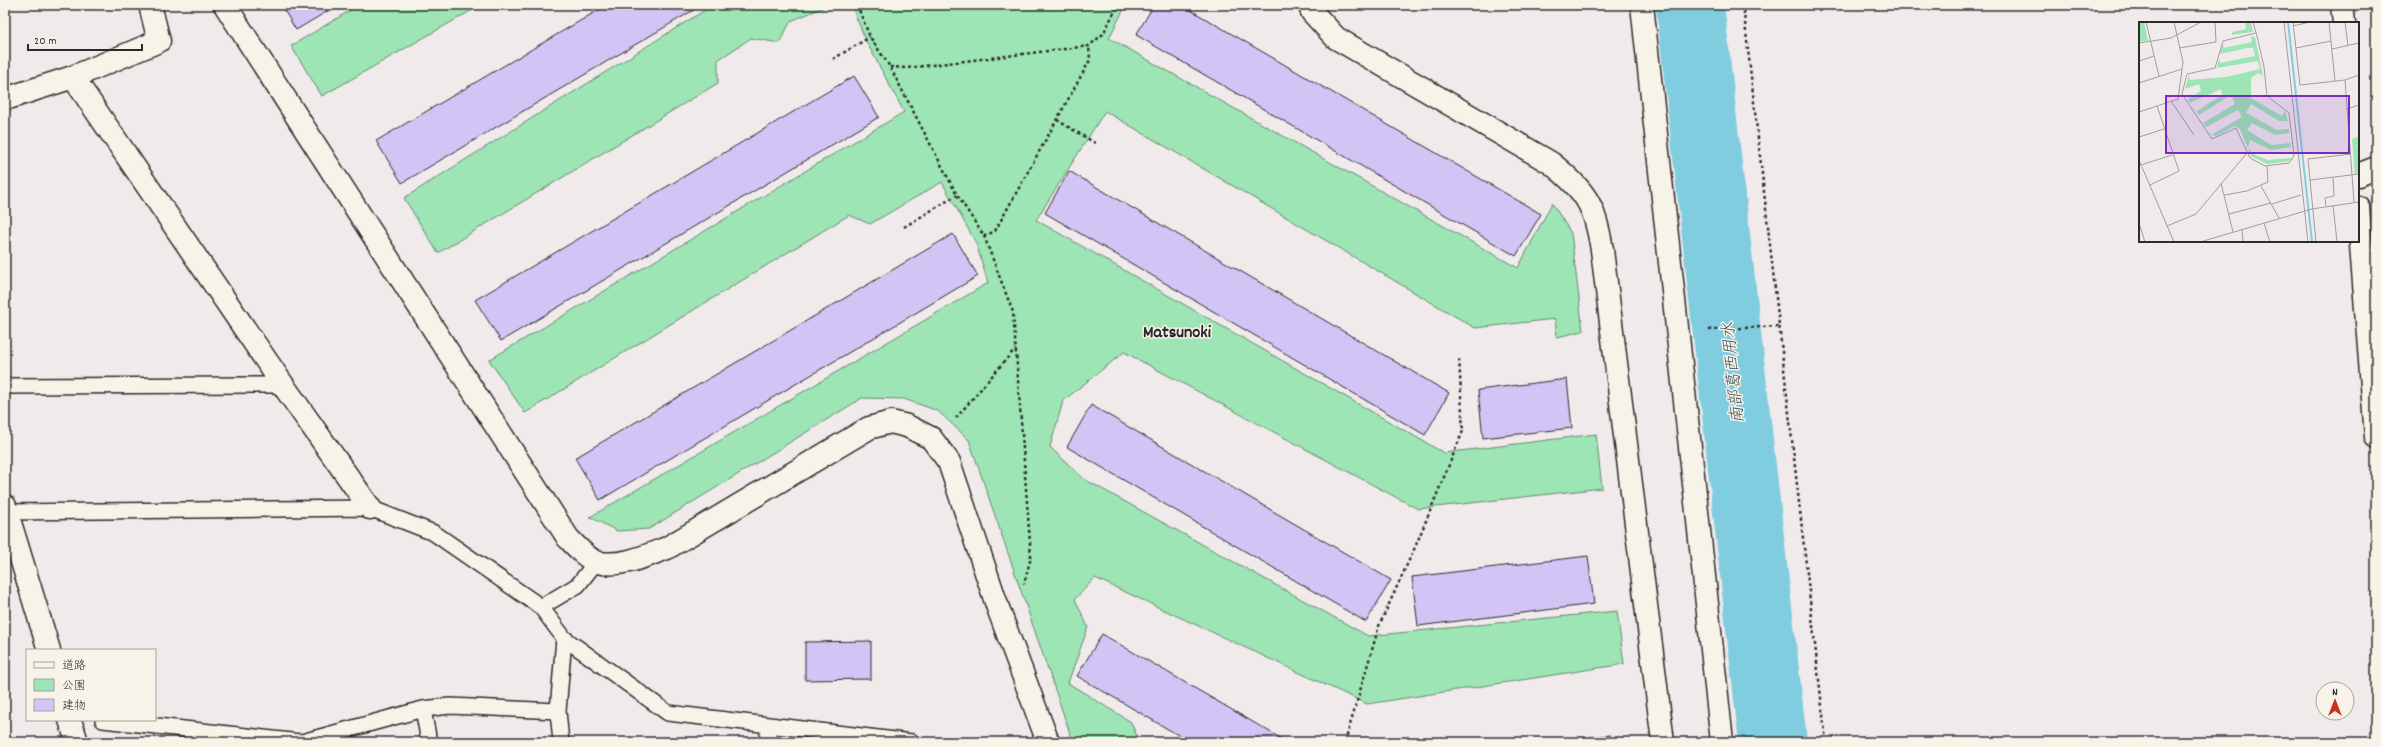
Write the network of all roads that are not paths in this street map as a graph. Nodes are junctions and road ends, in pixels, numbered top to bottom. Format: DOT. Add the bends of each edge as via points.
graph roads {
  1 [pos="150,5"];
  2 [pos="225,5"];
  3 [pos="1310,5"];
  4 [pos="1642,5"];
  5 [pos="2342,5"];
  6 [pos="2344,22"];
  7 [pos="73,77"];
  8 [pos="5,99"];
  9 [pos="2376,168"];
  10 [pos="2359,175"];
  11 [pos="2359,220"];
  12 [pos="283,385"];
  13 [pos="5,386"];
  14 [pos="2376,437"];
  15 [pos="370,508"];
  16 [pos="6,509"];
  17 [pos="596,562"];
  18 [pos="541,607"];
  19 [pos="564,638"];
  20 [pos="49,649"];
  21 [pos="423,709"];
  22 [pos="558,711"];
  23 [pos="70,721"];
  24 [pos="111,721"];
  25 [pos="769,725"];
  26 [pos="77,742"];
  27 [pos="301,742"];
  28 [pos="429,742"];
  29 [pos="561,742"];
  30 [pos="767,742"];
  31 [pos="912,742"];
  32 [pos="1048,742"];
  33 [pos="1663,742"];
  34 [pos="1722,742"];
  1 -- 7 [label="street" via="159,41"];
  2 -- 17 [label="street" via="568,538"];
  3 -- 33 [label="street" via="1312,12 1336,38 1551,163 1570,178 1588,198 1598,225 1602,250"];
  4 -- 34 [label="street"];
  5 -- 6 [label="street"];
  7 -- 8 [label="street"];
  7 -- 12 [label="street"];
  9 -- 10 [label="street"];
  11 -- 14 [label="street"];
  12 -- 13 [label="lane"];
  12 -- 15 [label="street"];
  15 -- 16 [label="lane"];
  15 -- 18 [label="lane" via="434,533"];
  16 -- 20 [label="street"];
  17 -- 18 [label="lane" via="578,585"];
  17 -- 32 [label="street" via="612,563 642,558 667,548 869,428 892,422 908,426 931,438 949,462 998,608"];
  18 -- 19 [label="lane"];
  19 -- 22 [label="lane"];
  19 -- 25 [label="lane" via="668,713"];
  21 -- 22 [label="lane" via="450,706"];
  21 -- 27 [label="lane"];
  21 -- 28 [label="lane"];
  22 -- 29 [label="lane"];
  23 -- 26 [label="street"];
  24 -- 27 [label="lane"];
  25 -- 30 [label="lane"];
  25 -- 31 [label="lane"];
}
